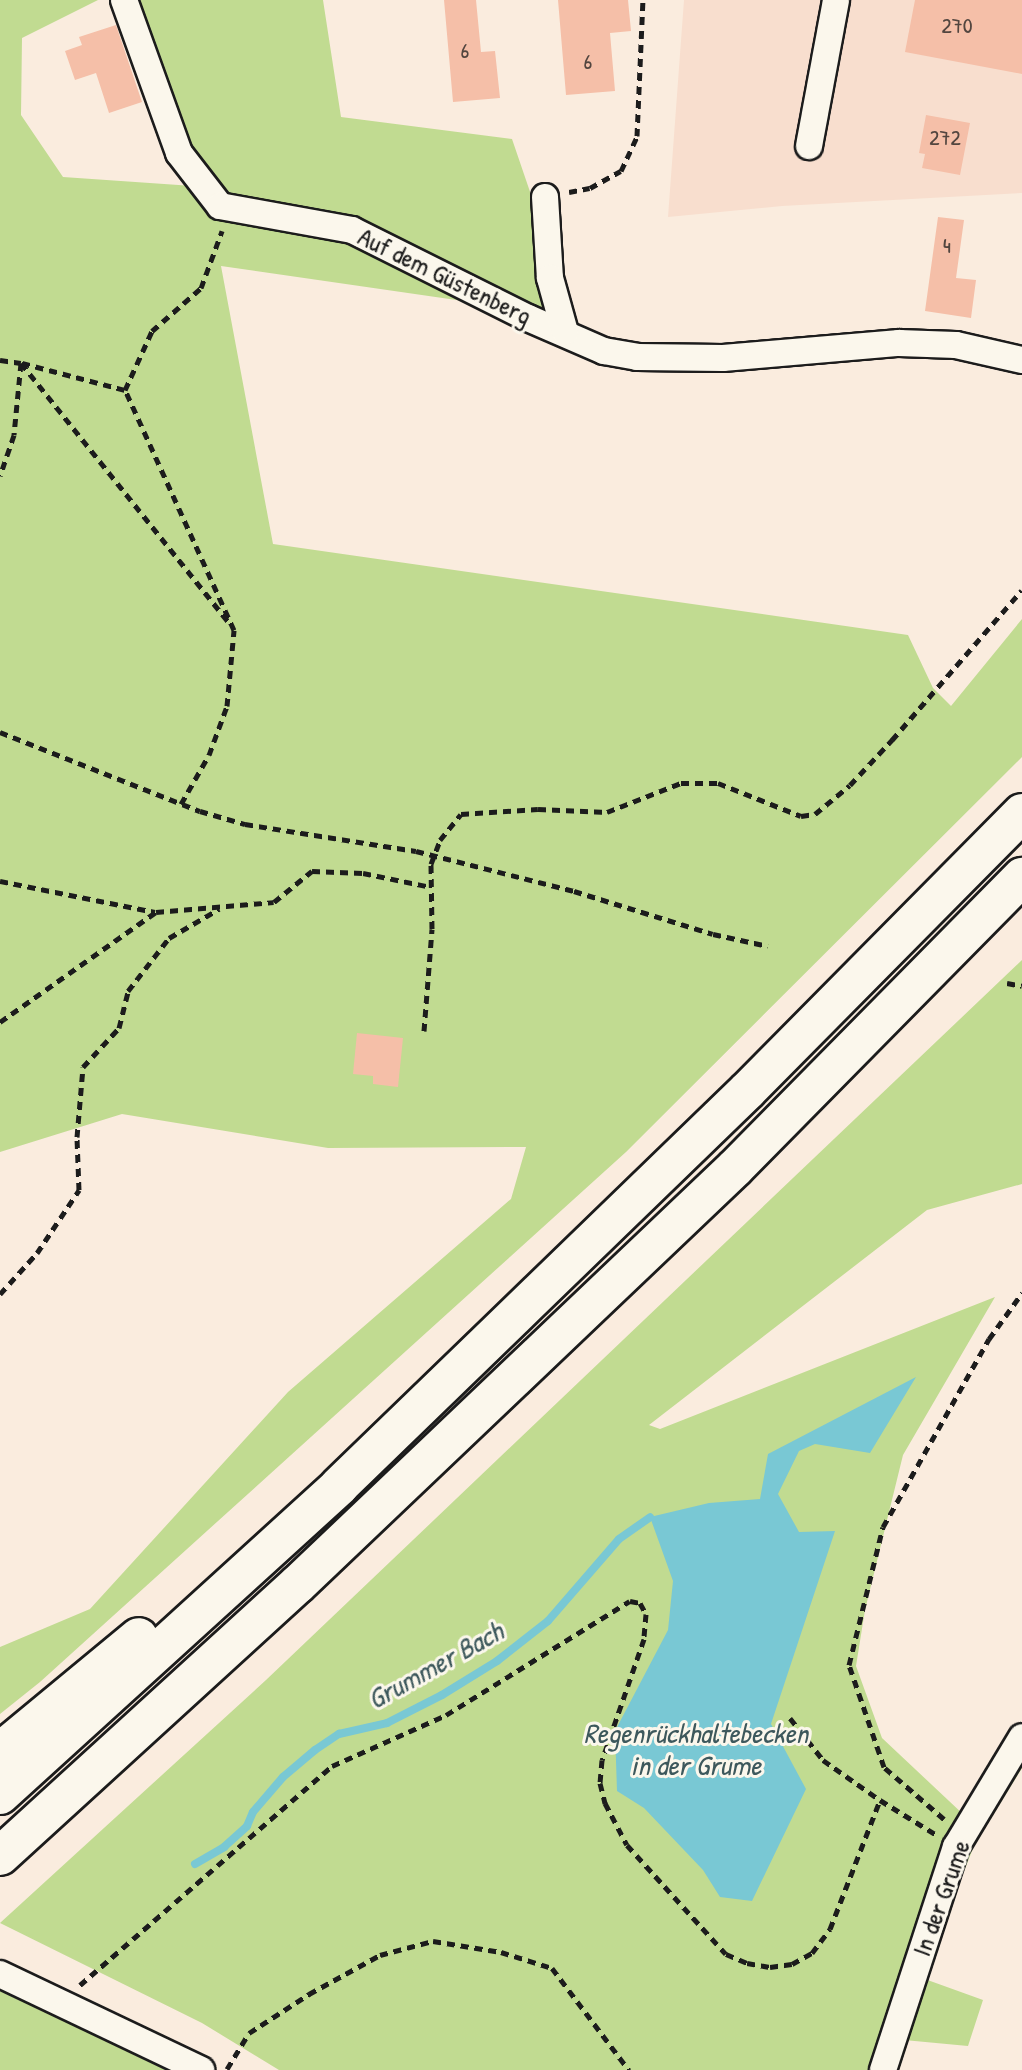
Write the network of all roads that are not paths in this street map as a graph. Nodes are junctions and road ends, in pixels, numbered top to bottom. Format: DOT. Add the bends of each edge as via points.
graph roads {
  1 [pos="124,0"];
  2 [pos="836,0"];
  3 [pos="809,146"];
  4 [pos="545,197"];
  5 [pos="565,332"];
  6 [pos="1022,360"];
  7 [pos="1022,813"];
  8 [pos="1022,877"];
  9 [pos="339,1486"];
  10 [pos="1022,1737"];
  11 [pos="0,1752"];
  12 [pos="0,1795"];
  13 [pos="0,1856"];
  14 [pos="0,1974"];
  15 [pos="201,2070"];
  16 [pos="883,2070"];
  1 -- 5 [label="street, Auf dem Güstenberg" via="179,153 220,206 352,230"];
  2 -- 3 [label="street"];
  4 -- 5 [label="street, Auf dem Güstenberg" via="550,278"];
  5 -- 6 [label="street, Auf dem Güstenberg" via="604,351 670,360 899,343 956,345"];
  7 -- 9 [label="highway" via="747,1091"];
  8 -- 13 [label="highway" via="735,1168 298,1584"];
  9 -- 11 [label="highway" via="232,1555"];
  9 -- 12 [label="highway"];
  10 -- 16 [label="street, In der Grume" via="960,1841"];
  14 -- 15 [label="street"];
}
